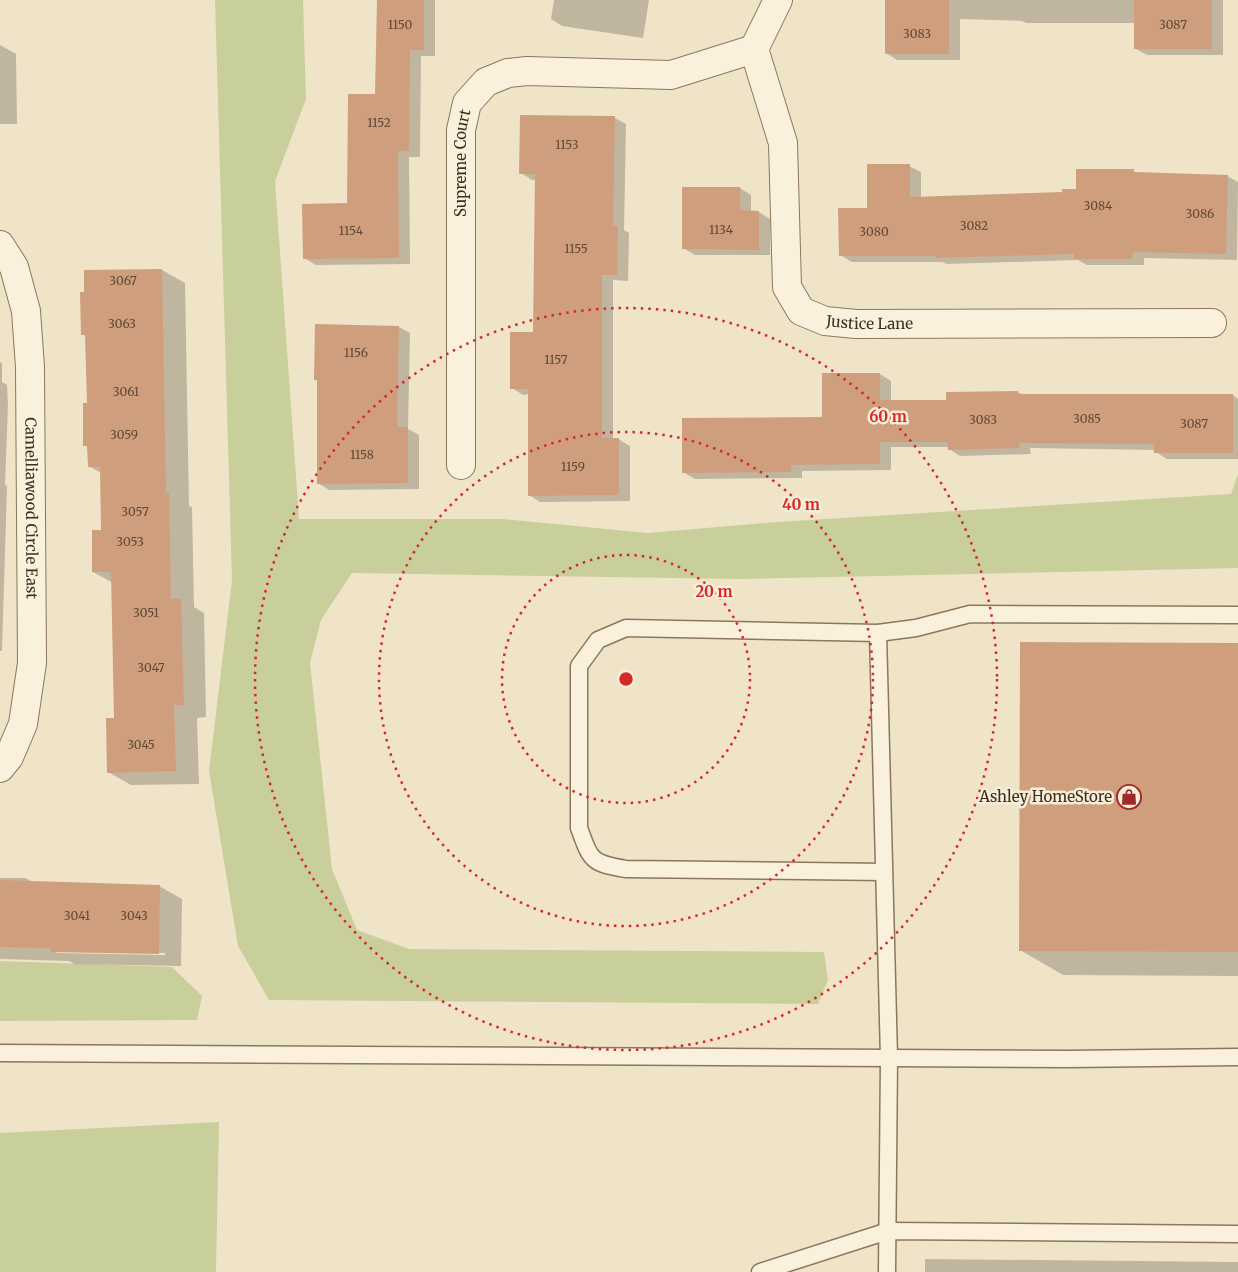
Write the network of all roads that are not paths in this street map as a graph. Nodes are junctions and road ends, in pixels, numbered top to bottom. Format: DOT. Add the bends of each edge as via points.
graph roads {
  1 [pos="778,0"];
  2 [pos="754,49"];
  3 [pos="0,246"];
  4 [pos="1212,323"];
  5 [pos="461,465"];
  6 [pos="1238,615"];
  7 [pos="878,633"];
  8 [pos="0,768"];
  9 [pos="884,872"];
  10 [pos="0,1053"];
  11 [pos="1238,1057"];
  12 [pos="890,1058"];
  13 [pos="888,1231"];
  14 [pos="1238,1234"];
  15 [pos="760,1272"];
  16 [pos="887,1272"];
  1 -- 2 [label="street"];
  2 -- 4 [label="street, Justice Lane" via="782,143 787,287 801,311 825,322 856,324"];
  2 -- 5 [label="street, Supreme Court" via="671,75 527,70 508,73 486,82 467,104 461,130"];
  3 -- 8 [label="street, Camelliawood Circle East" via="14,267 26,311 30,367 32,663 23,724 9,757"];
  6 -- 7 [label="lane" via="970,614 916,628"];
  7 -- 9 [label="lane"];
  7 -- 9 [label="lane" via="626,628 598,640 579,666 579,828 588,852 600,865 626,869"];
  9 -- 12 [label="lane"];
  10 -- 12 [label="lane"];
  11 -- 12 [label="lane"];
  12 -- 13 [label="lane"];
  13 -- 14 [label="lane"];
  13 -- 15 [label="lane"];
  13 -- 16 [label="lane"];
}
